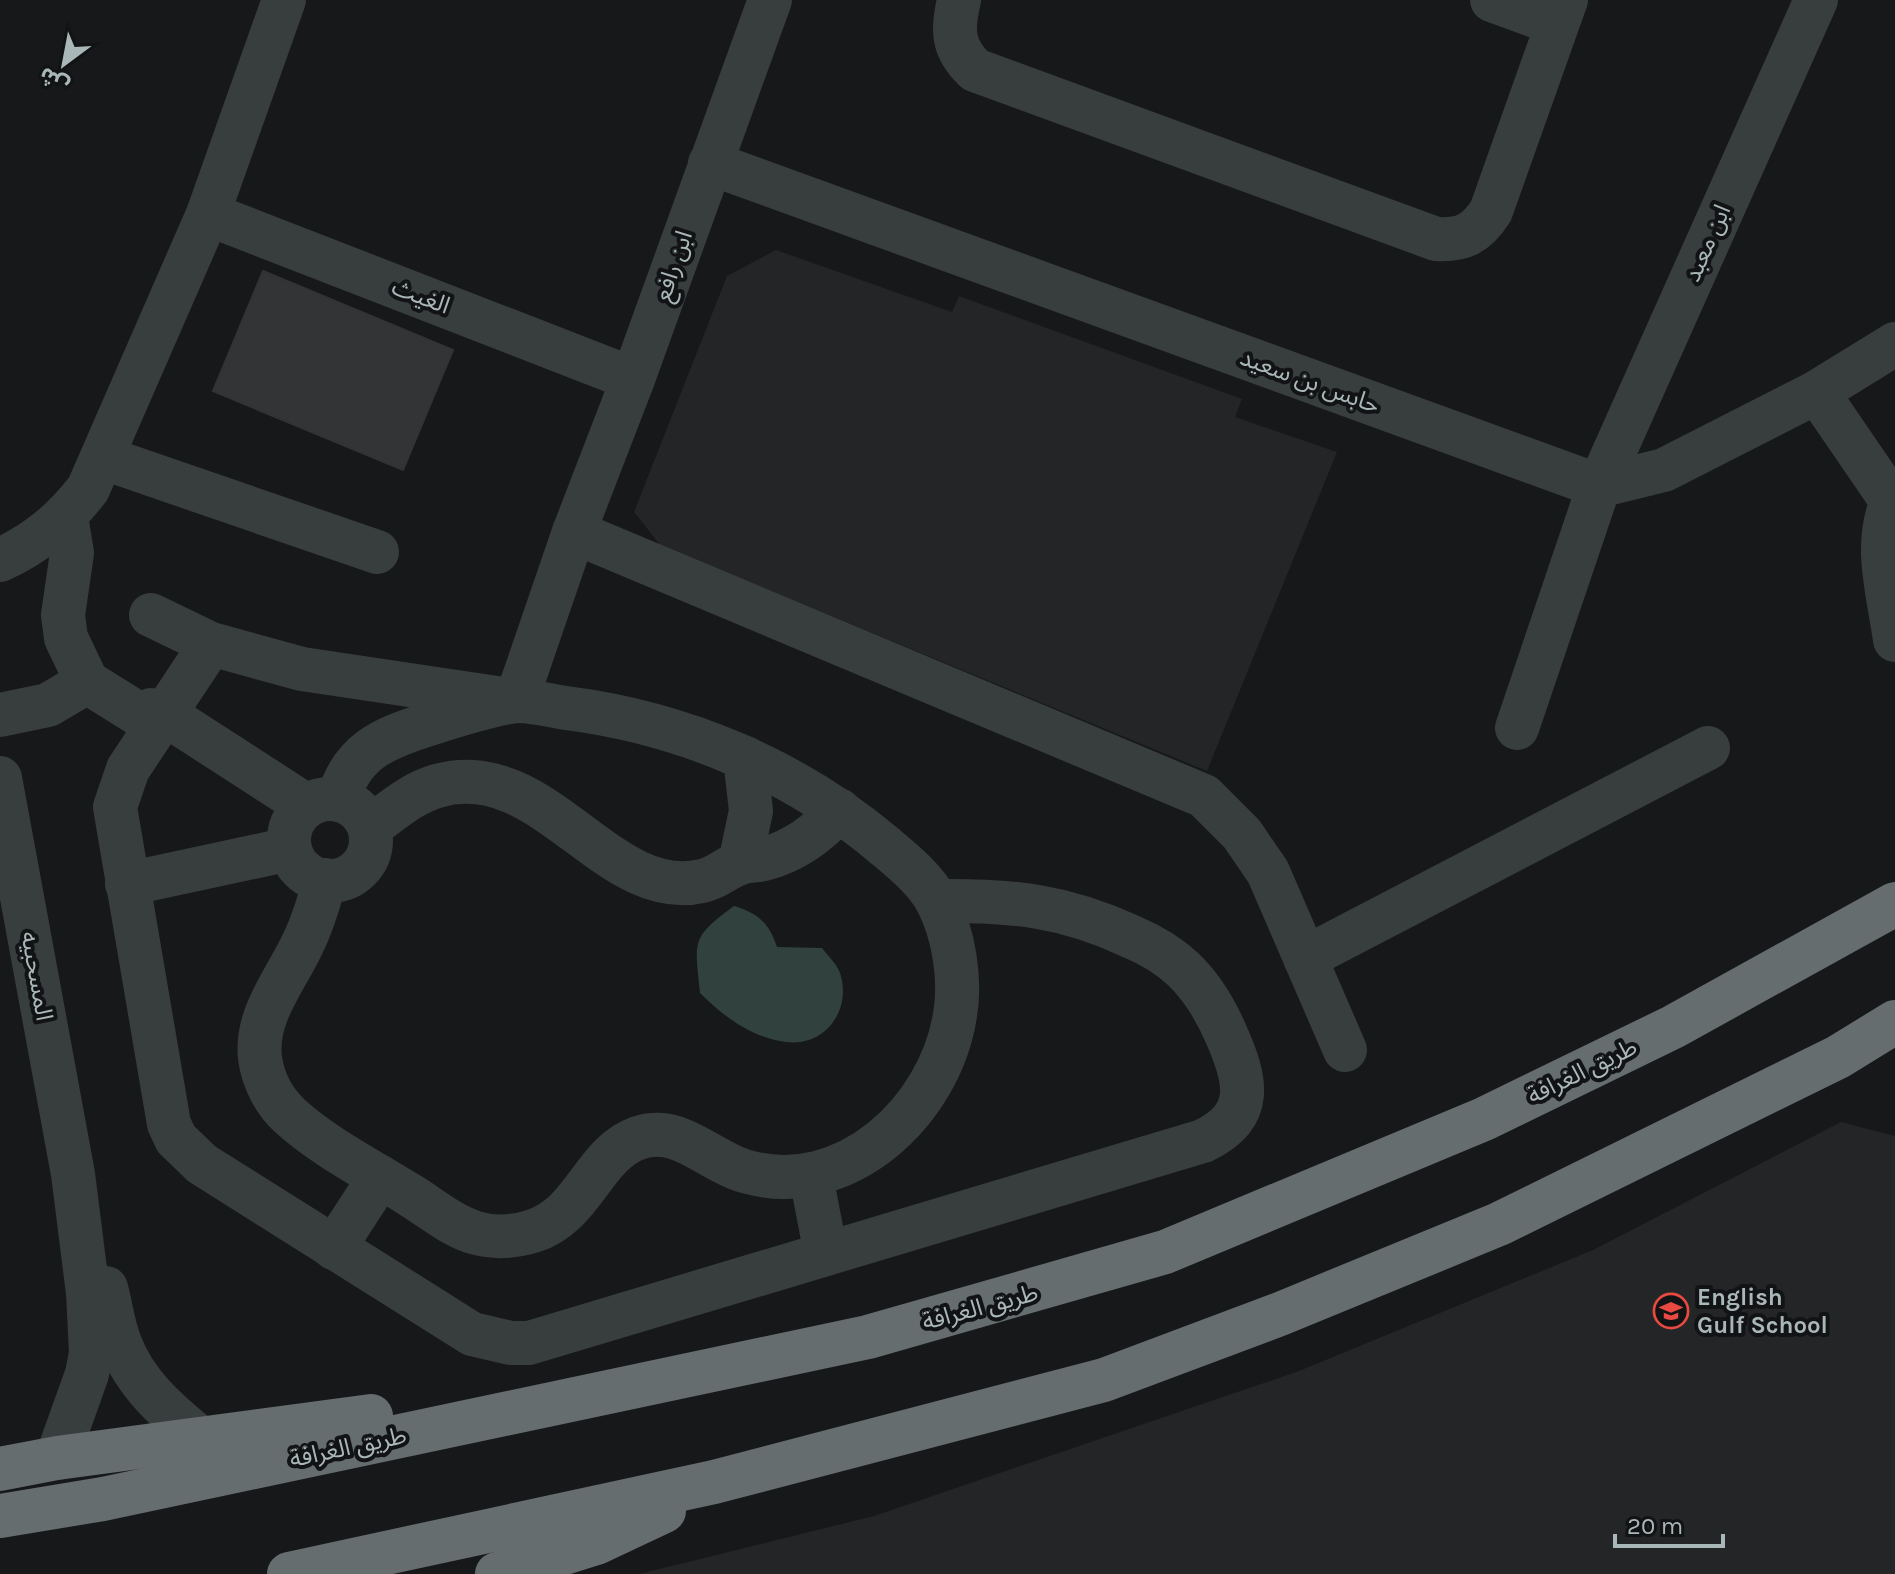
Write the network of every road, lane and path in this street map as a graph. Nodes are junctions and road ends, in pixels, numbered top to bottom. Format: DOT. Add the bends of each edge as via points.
graph roads {
  1 [pos="284,0"];
  2 [pos="770,0"];
  3 [pos="959,0"];
  4 [pos="1492,0"];
  5 [pos="1816,0"];
  6 [pos="1561,12"];
  7 [pos="710,163"];
  8 [pos="208,214"];
  9 [pos="1895,344"];
  10 [pos="633,379"];
  11 [pos="1817,392"];
  12 [pos="104,458"];
  13 [pos="1599,486"];
  14 [pos="1894,504"];
  15 [pos="66,516"];
  16 [pos="574,532"];
  17 [pos="377,552"];
  18 [pos="0,560"];
  19 [pos="151,615"];
  20 [pos="1895,640"];
  21 [pos="211,644"];
  22 [pos="87,682"];
  23 [pos="516,701"];
  24 [pos="0,715"];
  25 [pos="150,722"];
  26 [pos="1517,728"];
  27 [pos="1708,748"];
  28 [pos="745,758"];
  29 [pos="0,778"];
  30 [pos="839,810"];
  31 [pos="319,822"];
  32 [pos="740,863"];
  33 [pos="325,880"];
  34 [pos="127,884"];
  35 [pos="937,901"];
  36 [pos="1895,904"];
  37 [pos="1305,958"];
  38 [pos="1895,1022"];
  39 [pos="1345,1050"];
  40 [pos="73,1174"];
  41 [pos="811,1176"];
  42 [pos="380,1177"];
  43 [pos="334,1248"];
  44 [pos="826,1254"];
  45 [pos="576,1399"];
  46 [pos="200,1438"];
  47 [pos="57,1458"];
  48 [pos="0,1469"];
  49 [pos="714,1482"];
  50 [pos="0,1516"];
  51 [pos="289,1574"];
  52 [pos="497,1574"];
  1 -- 8 [label="street"];
  2 -- 7 [label="street, ابن رافع"];
  3 -- 6 [label="street" via="953,37 960,55 975,70 1436,239 1453,240 1469,235 1491,211"];
  4 -- 6 [label="street"];
  5 -- 13 [label="street, ابن معبد"];
  7 -- 10 [label="street, ابن رافع"];
  7 -- 13 [label="street, حابس بن سعيد"];
  8 -- 10 [label="street, الغيث"];
  8 -- 12 [label="street"];
  9 -- 11 [label="street"];
  10 -- 16 [label="street, ابن رافع"];
  11 -- 13 [label="street" via="1664,470"];
  11 -- 14 [label="street"];
  12 -- 15 [label="street"];
  12 -- 17 [label="street"];
  13 -- 26 [label="street, ابن معبد"];
  14 -- 20 [label="street" via="1882,541"];
  15 -- 18 [label="street" via="41,539"];
  15 -- 22 [label="street" via="72,553 64,627"];
  16 -- 23 [label="street, ابن رافع"];
  16 -- 37 [label="street" via="1204,796 1242,834 1268,872"];
  19 -- 21 [label="street"];
  21 -- 23 [label="street" via="302,669"];
  21 -- 25 [label="street"];
  22 -- 24 [label="street" via="48,705"];
  22 -- 25 [label="street"];
  23 -- 28 [label="street" via="623,715"];
  23 -- 31 [label="street" via="385,738 353,763"];
  25 -- 31 [label="street"];
  25 -- 34 [label="street" via="122,779 115,807"];
  27 -- 37 [label="street"];
  28 -- 30 [label="street"];
  28 -- 32 [label="street" via="751,811"];
  29 -- 40 [label="street, المسحبيه"];
  30 -- 32 [label="street" via="785,853"];
  30 -- 35 [label="street" via="906,863"];
  31 -- 32 [label="street" via="437,786 493,784 519,793 638,873 658,880 701,882"];
  31 -- 33 [label="street" via="303,870"];
  31 -- 33 [label="street" via="372,840 362,866 352,875"];
  31 -- 34 [label="street"];
  33 -- 42 [label="street" via="306,936 266,1011 260,1056 270,1088 290,1116"];
  34 -- 43 [label="street" via="164,1109 176,1139 202,1164"];
  35 -- 41 [label="street" via="955,956 956,1013 940,1068 880,1143 848,1164"];
  35 -- 44 [label="street" via="1008,900 1057,910 1160,950 1185,970 1221,1022 1242,1071 1239,1107 1224,1128 1203,1141"];
  36 -- 45 [label="highway, طريق الغرافة" via="1673,1027 1484,1119 1165,1252 868,1337"];
  37 -- 39 [label="street"];
  38 -- 49 [label="highway" via="1838,1057 1499,1224 1280,1314 1104,1380"];
  40 -- 46 [label="street, المسحبيه" via="120,1344 163,1409"];
  40 -- 47 [label="street, المسحبيه" via="91,1353"];
  41 -- 42 [label="street" via="740,1170 685,1139 638,1139 617,1150 560,1218 534,1231 504,1236 475,1233 447,1220"];
  41 -- 44 [label="street"];
  42 -- 43 [label="street"];
  43 -- 44 [label="street" via="472,1334 511,1343 529,1343"];
  45 -- 46 [label="highway" via="511,1397"];
  45 -- 50 [label="highway, طريق الغرافة"];
  46 -- 47 [label="highway"];
  47 -- 48 [label="highway"];
  49 -- 51 [label="highway"];
  49 -- 52 [label="highway" via="596,1543"];
}
